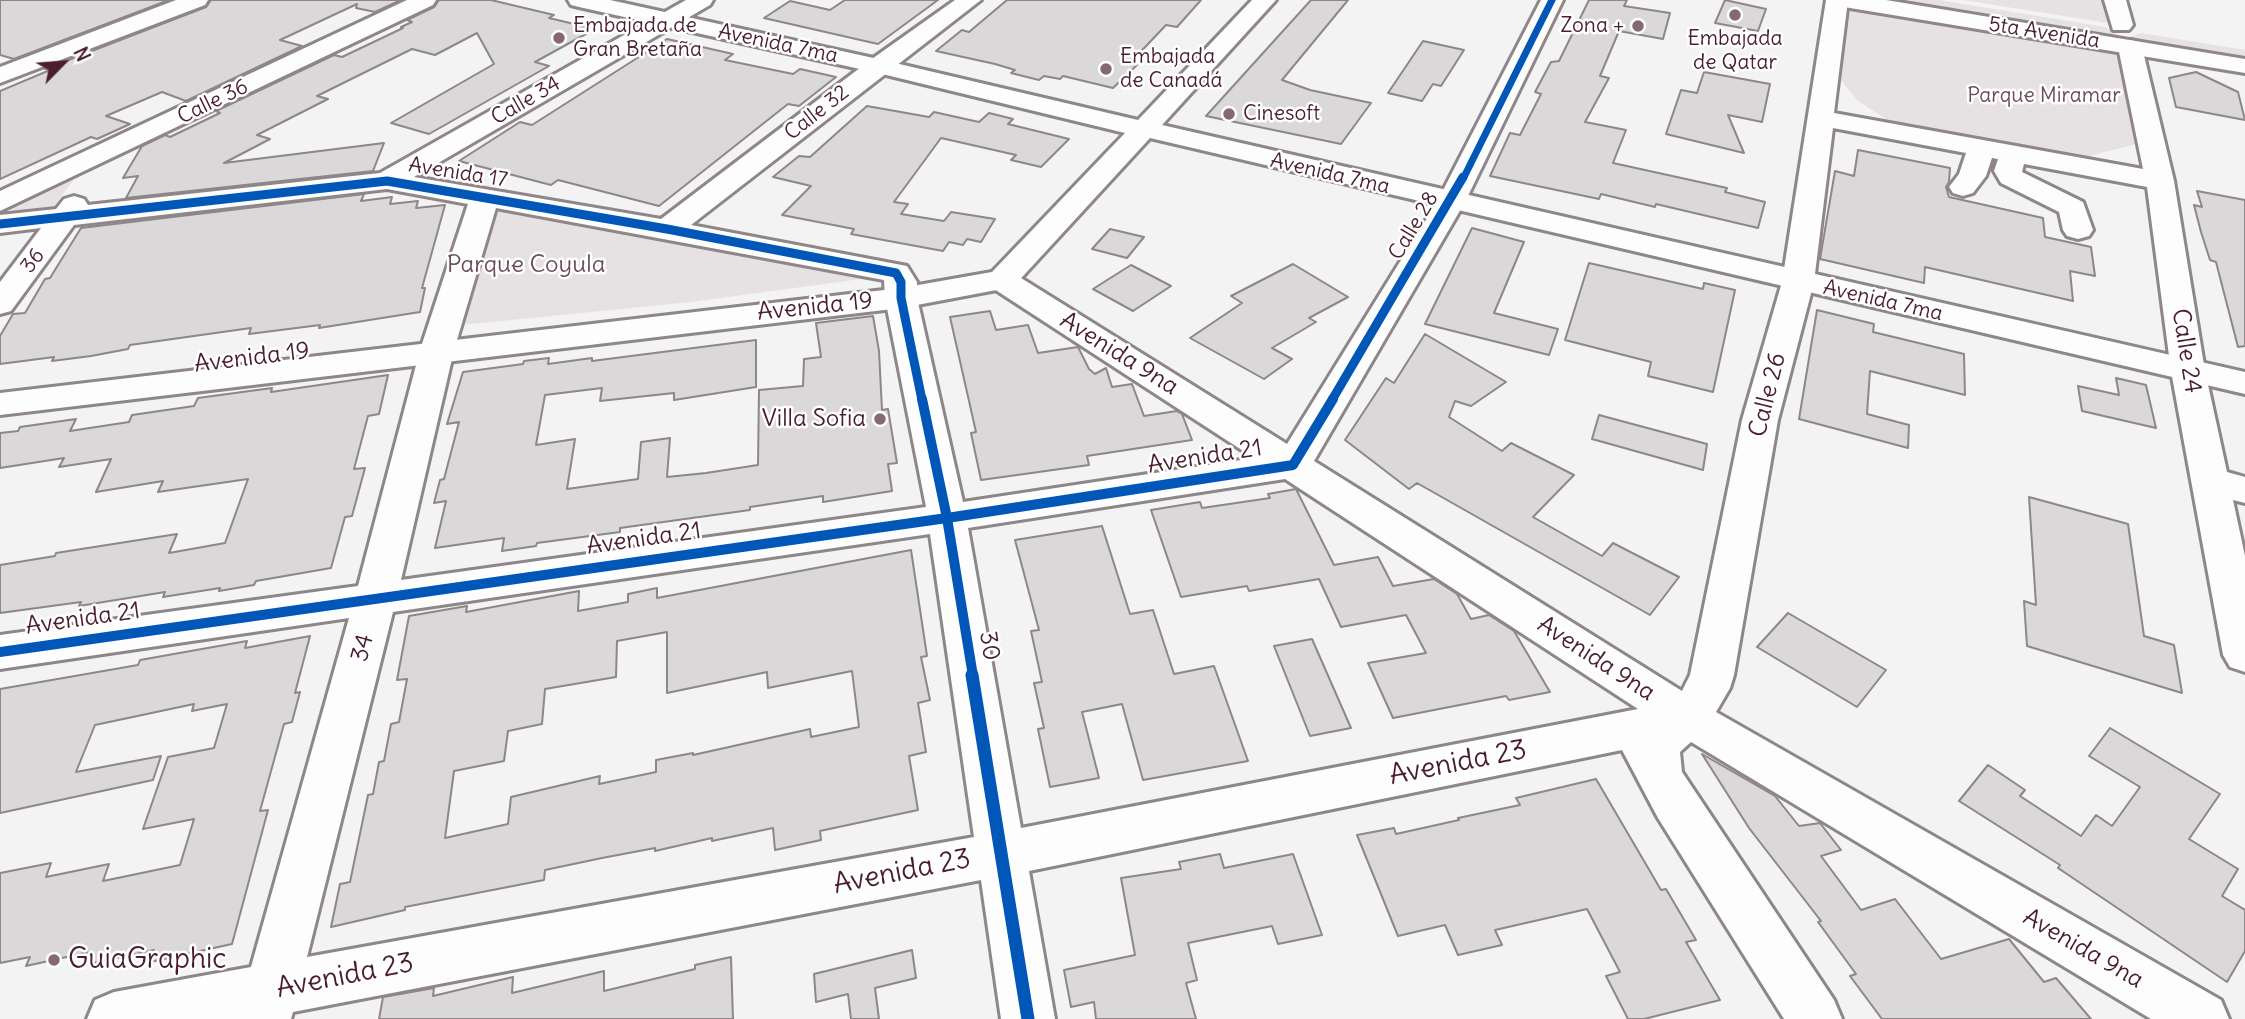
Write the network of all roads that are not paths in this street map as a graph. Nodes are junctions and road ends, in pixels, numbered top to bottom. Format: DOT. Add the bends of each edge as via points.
graph roads {
  1 [pos="197,0"];
  2 [pos="425,0"];
  3 [pos="579,0"];
  4 [pos="702,0"];
  5 [pos="970,0"];
  6 [pos="1265,0"];
  7 [pos="1552,0"];
  8 [pos="1837,0"];
  9 [pos="1844,0"];
  10 [pos="1963,0"];
  11 [pos="2115,0"];
  12 [pos="667,20"];
  13 [pos="2125,36"];
  14 [pos="2245,46"];
  15 [pos="1828,64"];
  16 [pos="878,66"];
  17 [pos="2245,66"];
  18 [pos="0,76"];
  19 [pos="1821,118"];
  20 [pos="1146,130"];
  21 [pos="2151,131"];
  22 [pos="1922,137"];
  23 [pos="1982,148"];
  24 [pos="115,149"];
  25 [pos="2013,154"];
  26 [pos="2044,160"];
  27 [pos="387,181"];
  28 [pos="2160,181"];
  29 [pos="1963,187"];
  30 [pos="485,196"];
  31 [pos="0,202"];
  32 [pos="1451,202"];
  33 [pos="65,218"];
  34 [pos="0,224"];
  35 [pos="667,229"];
  36 [pos="2078,230"];
  37 [pos="1003,280"];
  38 [pos="1798,282"];
  39 [pos="901,290"];
  40 [pos="0,304"];
  41 [pos="440,342"];
  42 [pos="2188,371"];
  43 [pos="2245,383"];
  44 [pos="0,388"];
  45 [pos="0,404"];
  46 [pos="1293,465"];
  47 [pos="2228,486"];
  48 [pos="947,518"];
  49 [pos="376,597"];
  50 [pos="1579,648"];
  51 [pos="0,652"];
  52 [pos="2245,654"];
  53 [pos="1688,718"];
  54 [pos="1632,729"];
  55 [pos="1659,771"];
  56 [pos="1001,853"];
  57 [pos="268,1004"];
  58 [pos="114,1019"];
  59 [pos="1028,1019"];
  60 [pos="1815,1019"];
  61 [pos="2202,1019"];
  1 -- 18 [label="main road"];
  2 -- 24 [label="main road, Calle 36"];
  3 -- 12 [label="main road, Avenida 7ma"];
  4 -- 12 [label="main road, Calle 34"];
  5 -- 16 [label="main road, Calle 32"];
  6 -- 20 [label="main road"];
  7 -- 32 [label="main road, Calle 28"];
  8 -- 15 [label="main road, Calle 26"];
  9 -- 13 [label="main road, 5ta Avenida"];
  10 -- 13 [label="main road, 5ta Avenida"];
  11 -- 13 [label="main road, Calle 24"];
  12 -- 16 [label="main road, Avenida 7ma"];
  12 -- 27 [label="main road, Calle 34"];
  13 -- 14 [label="main road, 5ta Avenida"];
  13 -- 17 [label="main road, 5ta Avenida"];
  13 -- 21 [label="main road, Calle 24"];
  15 -- 19 [label="main road, Calle 26"];
  15 -- 22 [label="main road" via="1853,95 1887,120"];
  16 -- 20 [label="main road, Avenida 7ma"];
  16 -- 35 [label="main road, Calle 32"];
  19 -- 22 [label="main road"];
  19 -- 38 [label="main road, Calle 26"];
  20 -- 32 [label="main road, Avenida 7ma"];
  20 -- 37 [label="main road"];
  21 -- 26 [label="main road" via="2114,152"];
  21 -- 28 [label="main road, Calle 24"];
  22 -- 23 [label="main road"];
  23 -- 25 [label="main road"];
  23 -- 29 [label="main road"];
  24 -- 31 [label="main road, Calle 36"];
  24 -- 33 [label="main road, 36"];
  25 -- 26 [label="main road"];
  25 -- 36 [label="main road" via="2008,171 2011,177 2073,208"];
  26 -- 28 [label="main road"];
  27 -- 30 [label="main road, Avenida 17"];
  27 -- 33 [label="main road, Avenida 17"];
  28 -- 42 [label="main road, Calle 24"];
  30 -- 35 [label="main road, Avenida 17"];
  30 -- 41 [label="main road, 34"];
  32 -- 38 [label="main road, Avenida 7ma"];
  32 -- 46 [label="main road, Calle 28"];
  33 -- 34 [label="main road, Avenida 17"];
  33 -- 40 [label="main road, 36"];
  35 -- 39 [label="main road, Avenida 17" via="896,273"];
  37 -- 39 [label="main road, Avenida 19"];
  37 -- 46 [label="main road, Avenida 9na"];
  38 -- 42 [label="main road, Avenida 7ma"];
  38 -- 53 [label="main road, Calle 26" via="1760,420 1712,675"];
  39 -- 41 [label="main road, Avenida 19"];
  39 -- 48 [label="main road, 30"];
  41 -- 44 [label="main road, Avenida 19"];
  41 -- 45 [label="main road, Avenida 19"];
  41 -- 49 [label="main road, 34"];
  42 -- 43 [label="main road, Avenida 7ma"];
  42 -- 47 [label="main road, Calle 24"];
  46 -- 48 [label="main road, Avenida 21"];
  46 -- 50 [label="main road, Avenida 9na"];
  47 -- 52 [label="main road, Calle 24"];
  48 -- 49 [label="main road, Avenida 21"];
  48 -- 56 [label="main road, 30"];
  49 -- 51 [label="main road, Avenida 21"];
  49 -- 57 [label="main road, 34"];
  50 -- 53 [label="main road, Avenida 9na"];
  50 -- 54 [label="main road"];
  53 -- 54 [label="main road, Avenida 23"];
  53 -- 55 [label="main road, Calle 26" via="1664,738 1657,751"];
  53 -- 61 [label="main road, Avenida 9na"];
  54 -- 55 [label="main road"];
  54 -- 56 [label="main road, Avenida 23"];
  55 -- 60 [label="main road"];
  56 -- 57 [label="main road, Avenida 23"];
  56 -- 59 [label="main road, 30"];
  57 -- 58 [label="main road, Avenida 23"];
}
